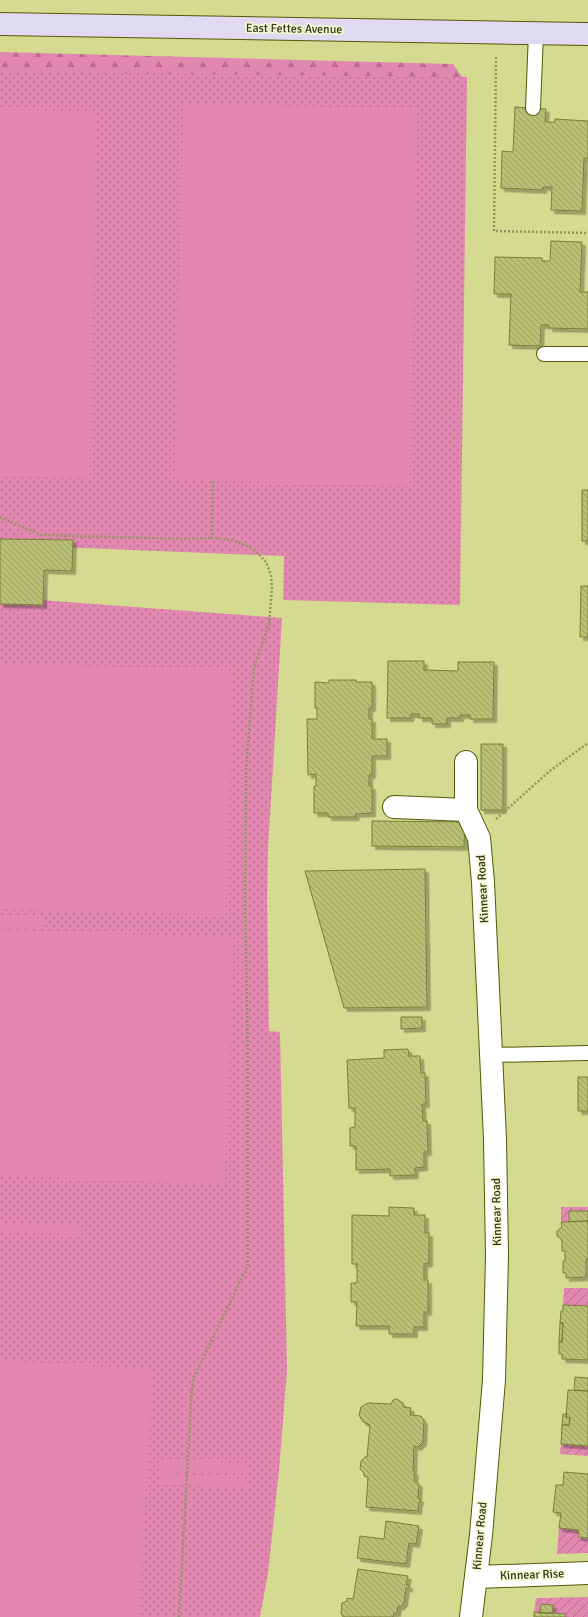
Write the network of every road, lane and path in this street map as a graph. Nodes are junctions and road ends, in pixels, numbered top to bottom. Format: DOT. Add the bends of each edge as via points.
graph roads {
  1 [pos="0,24"];
  2 [pos="496,32"];
  3 [pos="536,33"];
  4 [pos="588,34"];
  5 [pos="533,108"];
  6 [pos="588,233"];
  7 [pos="544,354"];
  8 [pos="588,354"];
  9 [pos="213,481"];
  10 [pos="0,517"];
  11 [pos="212,538"];
  12 [pos="588,743"];
  13 [pos="466,762"];
  14 [pos="394,807"];
  15 [pos="466,810"];
  16 [pos="479,838"];
  17 [pos="588,1053"];
  18 [pos="491,1055"];
  19 [pos="588,1573"];
  20 [pos="476,1577"];
  21 [pos="179,1617"];
  22 [pos="471,1617"];
  1 -- 2 [label="street, East Fettes Avenue"];
  2 -- 3 [label="street, East Fettes Avenue"];
  2 -- 6 [label="path" via="494,231"];
  3 -- 4 [label="street, East Fettes Avenue"];
  3 -- 5 [label="lane"];
  7 -- 8 [label="lane"];
  9 -- 11 [label="path"];
  10 -- 11 [label="path" via="41,536"];
  11 -- 21 [label="path" via="232,540 256,551 266,562 272,588 269,624 254,666 246,770 248,1265 194,1377 192,1387"];
  12 -- 16 [label="path" via="550,770"];
  13 -- 15 [label="street, Kinnear Road"];
  14 -- 15 [label="street"];
  15 -- 16 [label="street, Kinnear Road"];
  16 -- 18 [label="street, Kinnear Road"];
  17 -- 18 [label="lane"];
  18 -- 20 [label="street, Kinnear Road" via="497,1200 496,1336 490,1437"];
  19 -- 20 [label="street, Kinnear Rise"];
  20 -- 22 [label="street, Kinnear Road"];
}
